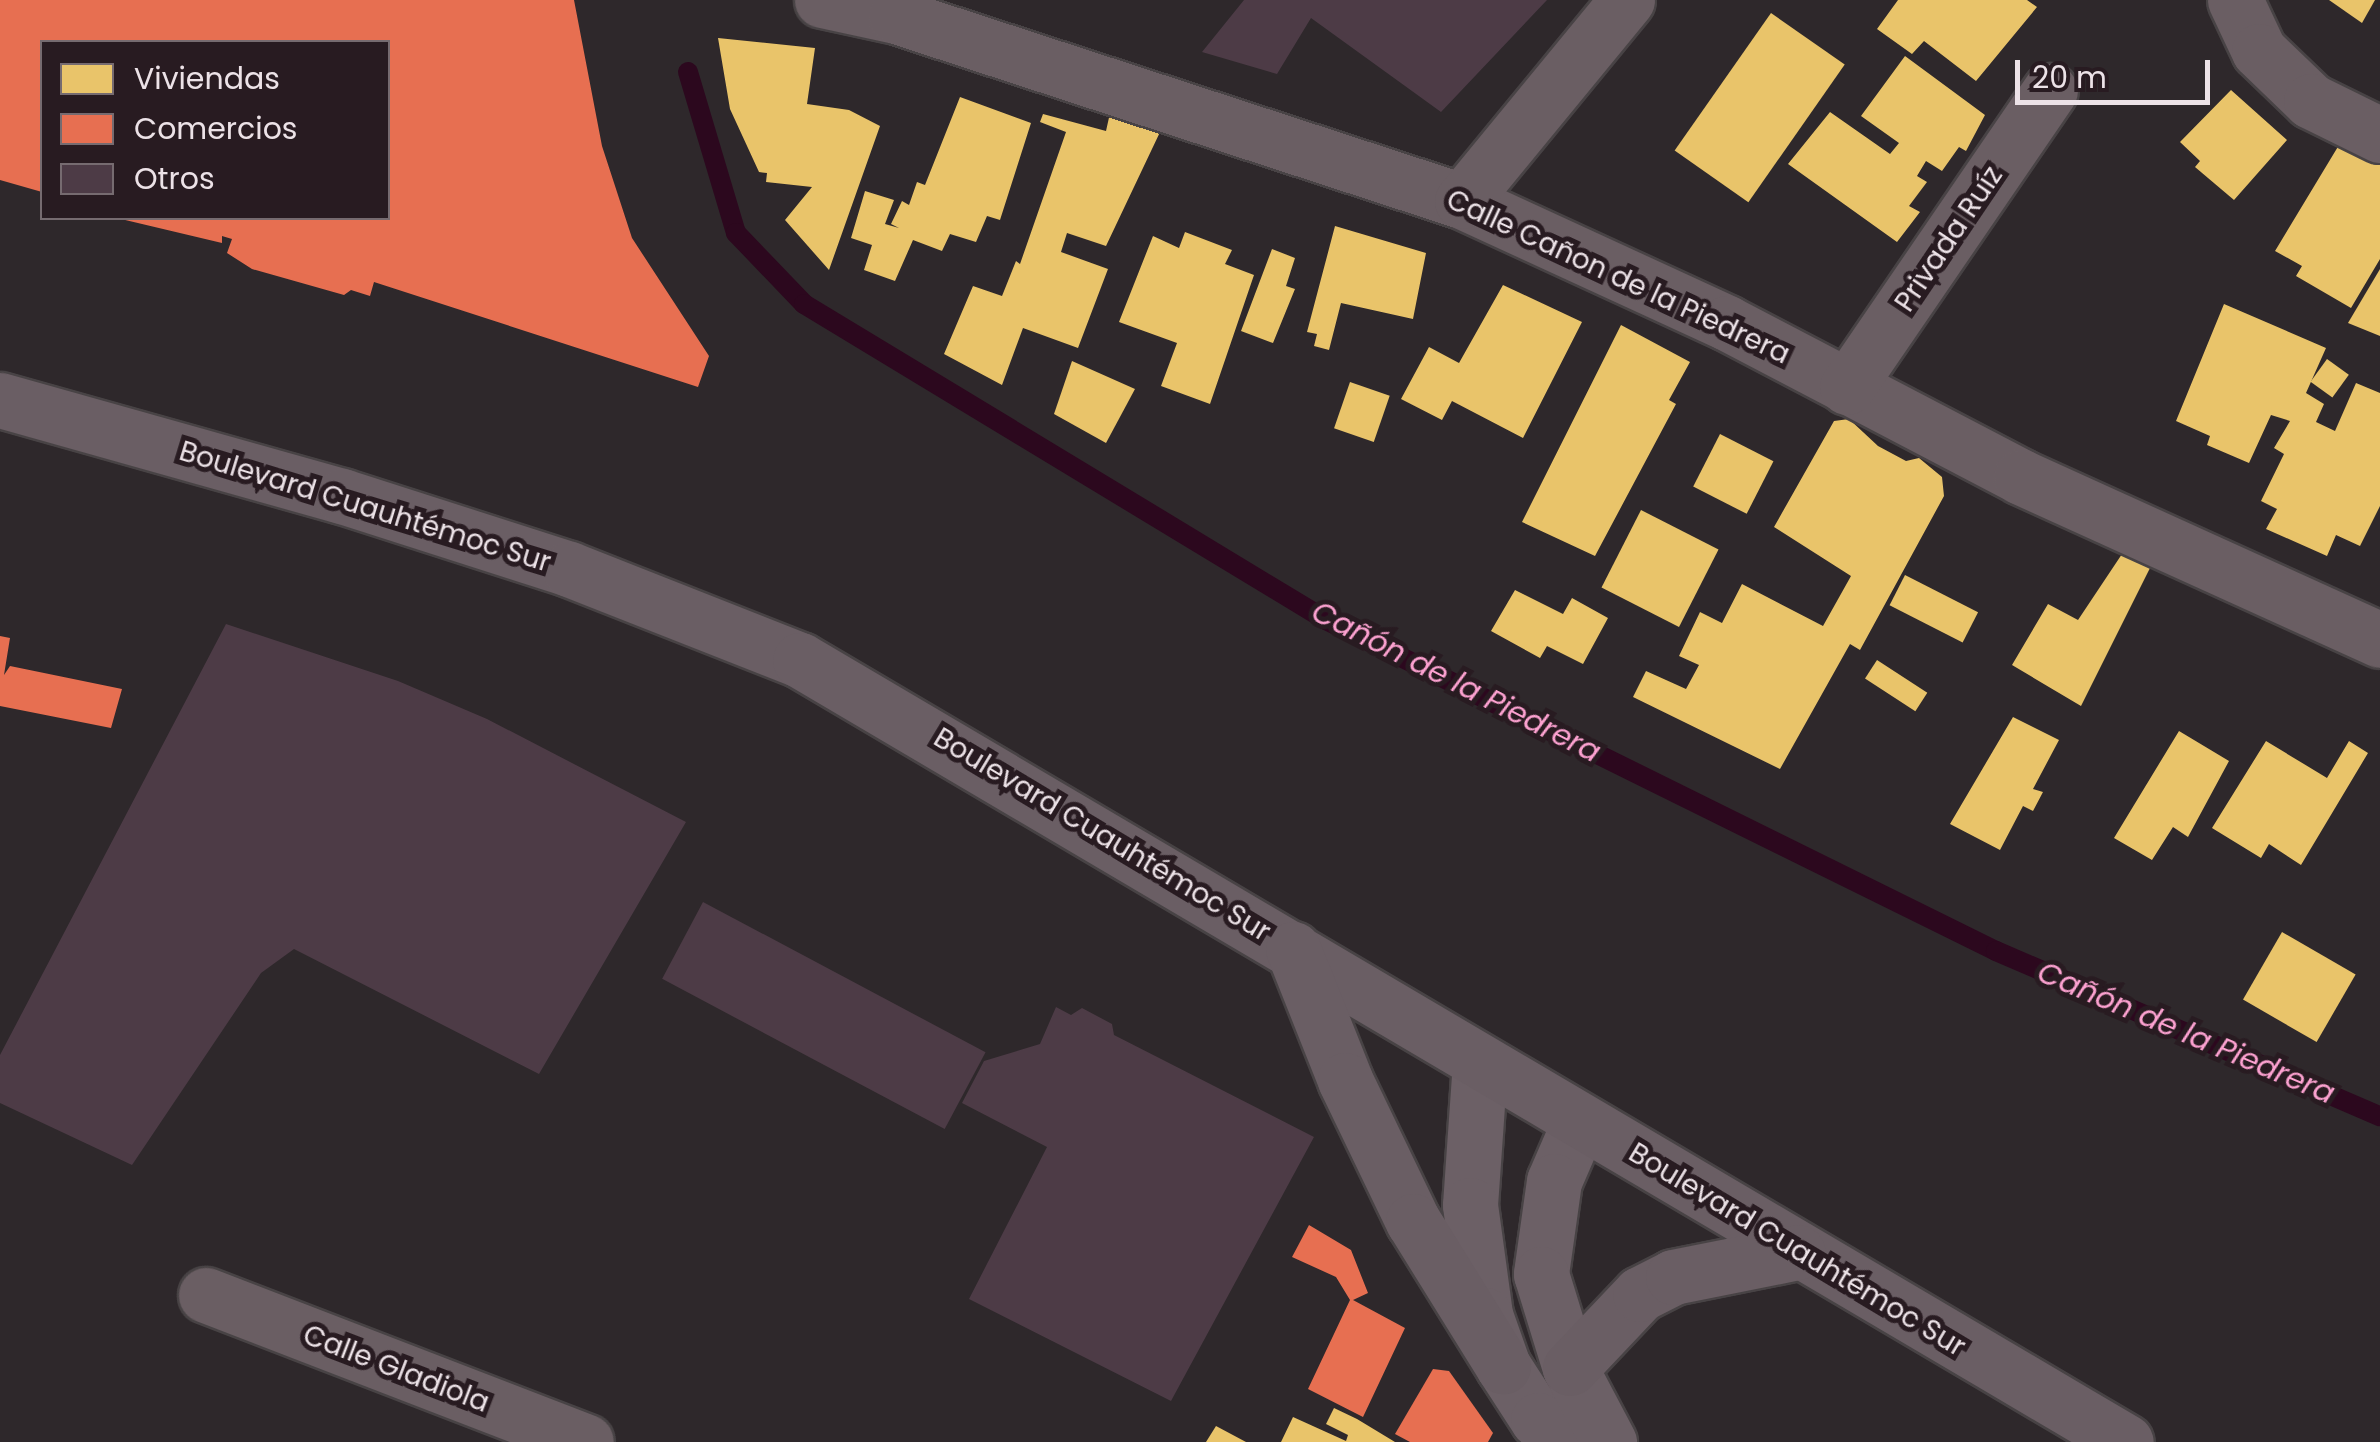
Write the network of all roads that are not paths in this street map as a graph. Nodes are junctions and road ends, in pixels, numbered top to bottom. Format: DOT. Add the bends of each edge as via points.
graph roads {
  1 [pos="822,0"];
  2 [pos="1627,0"];
  3 [pos="2236,0"];
  4 [pos="2050,91"];
  5 [pos="2380,135"];
  6 [pos="1462,202"];
  7 [pos="1847,388"];
  8 [pos="0,400"];
  9 [pos="72,420"];
  10 [pos="0,443"];
  11 [pos="2380,640"];
  12 [pos="1293,949"];
  13 [pos="1480,1062"];
  14 [pos="1580,1121"];
  15 [pos="1798,1252"];
  16 [pos="206,1295"];
  17 [pos="1503,1366"];
  18 [pos="1570,1368"];
  19 [pos="1549,1435"];
  20 [pos="586,1442"];
  21 [pos="1608,1442"];
  22 [pos="2126,1442"];
  1 -- 6 [label="street, Calle Cañon de la Piedrera" via="896,16"];
  2 -- 6 [label="street"];
  3 -- 5 [label="street" via="2258,52 2311,101"];
  4 -- 7 [label="street, Privada Ruíz"];
  6 -- 7 [label="street, Calle Cañon de la Piedrera" via="1727,323"];
  7 -- 11 [label="street, Calle Cañon de la Piedrera" via="2021,477"];
  8 -- 9 [label="main road, Boulevard Cuauhtémoc Sur"];
  9 -- 10 [label="main road"];
  9 -- 12 [label="main road, Boulevard Cuauhtémoc Sur" via="342,496 706,618 800,660 918,726"];
  12 -- 13 [label="main road, Boulevard Cuauhtémoc Sur"];
  12 -- 17 [label="main road" via="1344,1080 1413,1221"];
  13 -- 14 [label="main road, Boulevard Cuauhtémoc Sur"];
  13 -- 17 [label="main road" via="1471,1138 1474,1270"];
  14 -- 15 [label="main road, Boulevard Cuauhtémoc Sur"];
  14 -- 18 [label="main road" via="1554,1181 1541,1274"];
  15 -- 18 [label="main road" via="1673,1277 1640,1294"];
  15 -- 22 [label="main road, Boulevard Cuauhtémoc Sur"];
  16 -- 20 [label="street, Calle Gladiola"];
  17 -- 19 [label="main road"];
  18 -- 19 [label="street"];
  18 -- 21 [label="main road"];
}
